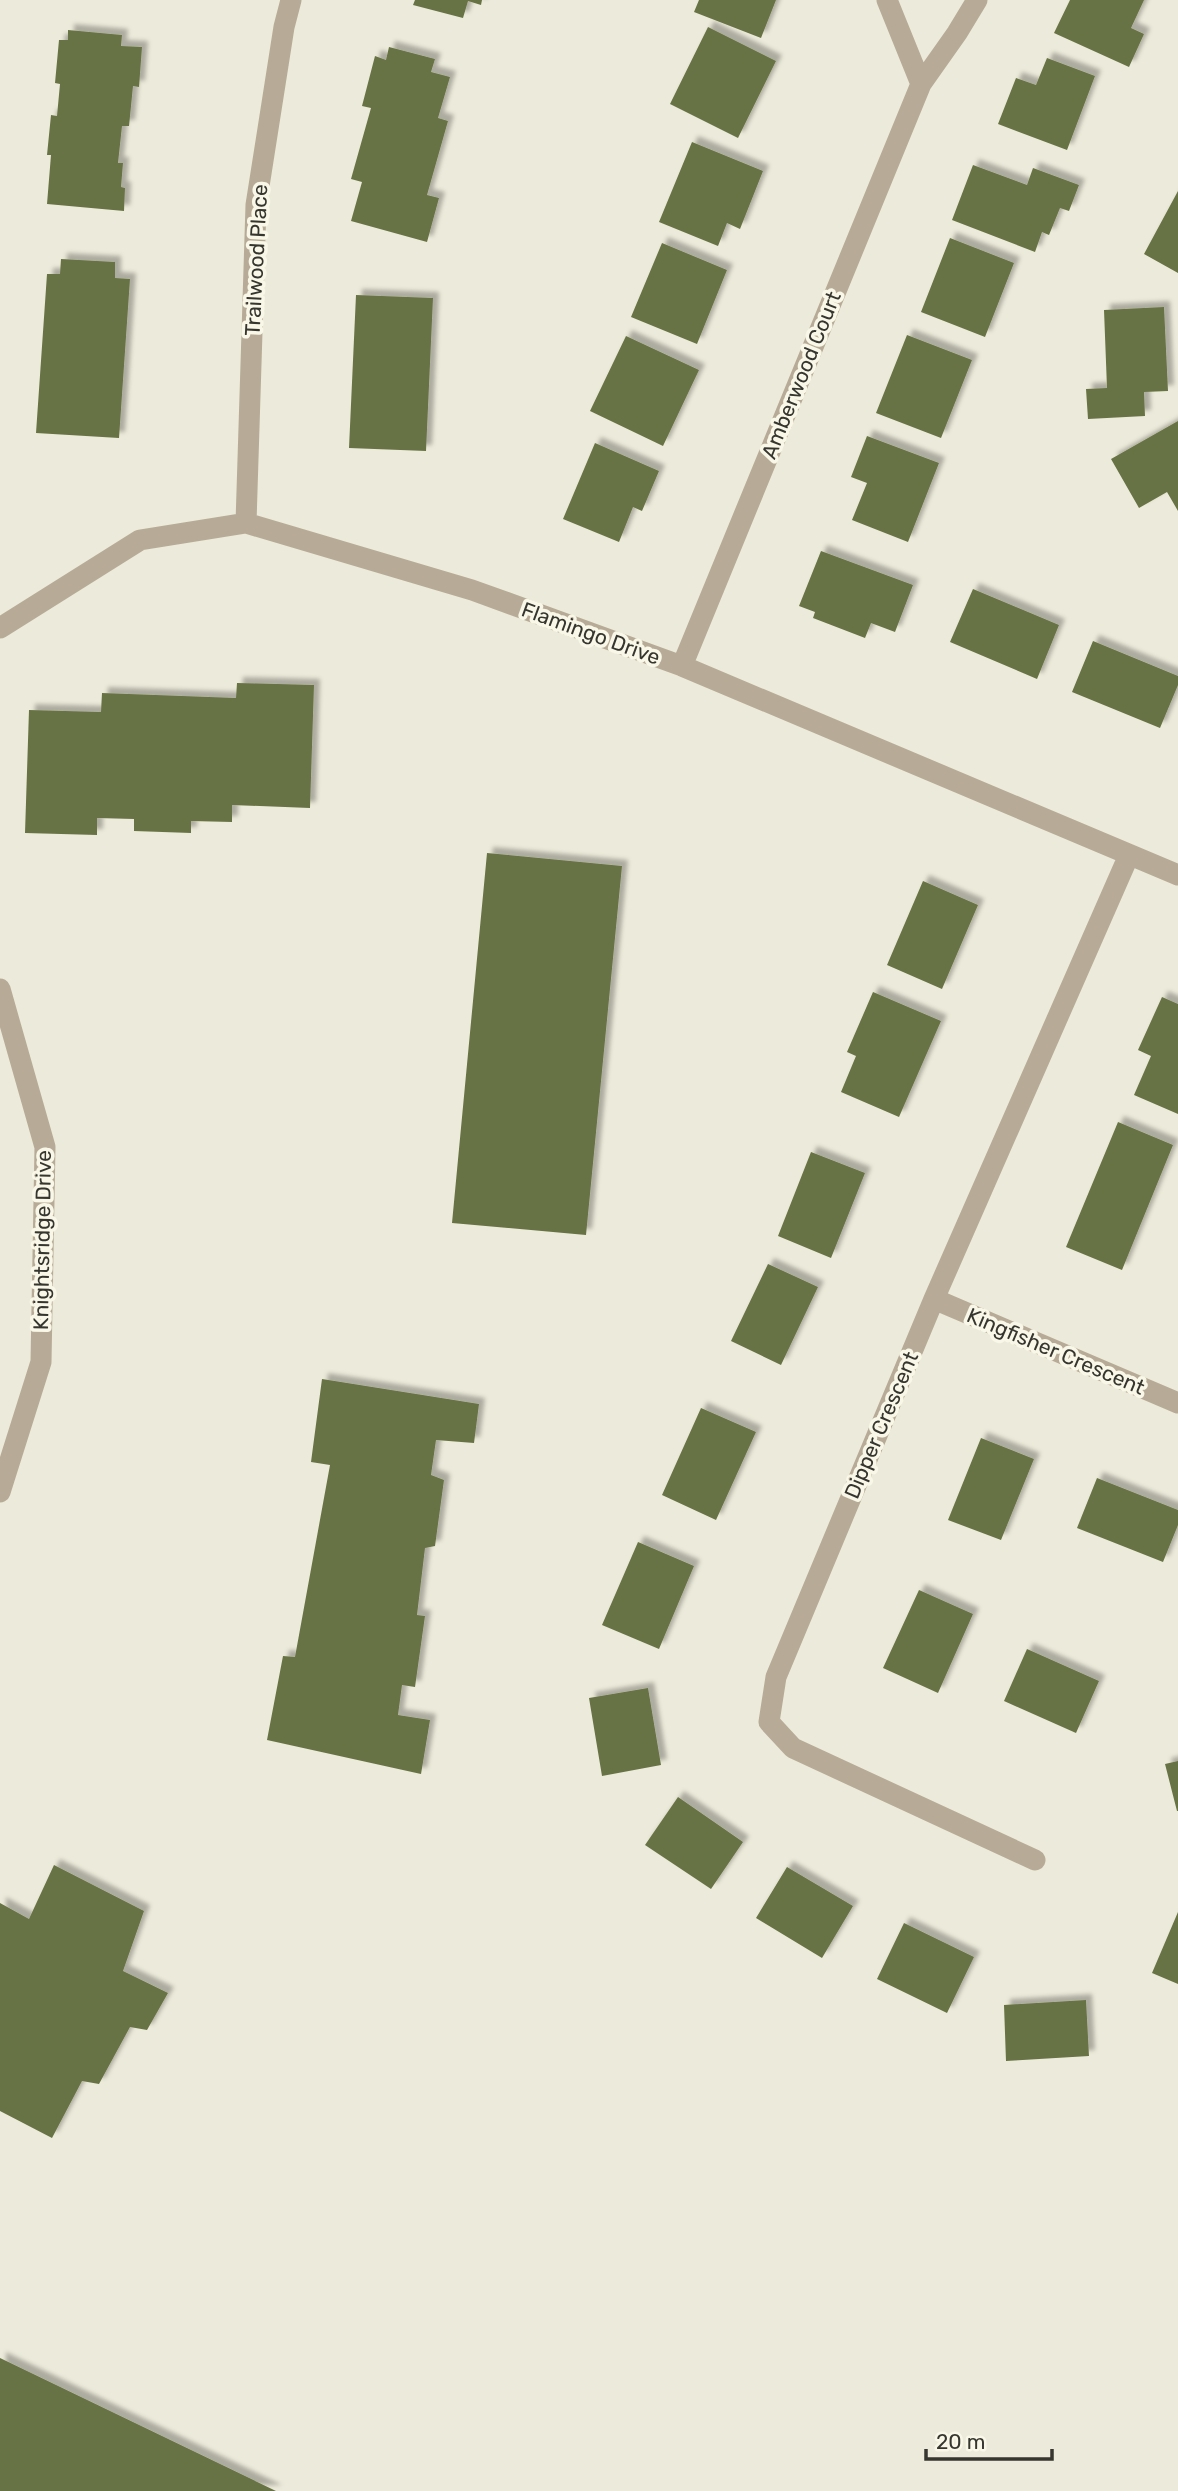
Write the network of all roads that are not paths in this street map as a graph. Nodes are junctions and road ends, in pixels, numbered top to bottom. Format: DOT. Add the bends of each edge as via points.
graph roads {
  1 [pos="291,0"];
  2 [pos="887,0"];
  3 [pos="977,0"];
  4 [pos="921,84"];
  5 [pos="246,523"];
  6 [pos="0,628"];
  7 [pos="682,666"];
  8 [pos="1129,855"];
  9 [pos="1178,875"];
  10 [pos="0,989"];
  11 [pos="934,1299"];
  12 [pos="1178,1404"];
  13 [pos="0,1492"];
  14 [pos="1035,1860"];
  1 -- 5 [label="street, Trailwood Place" via="256,205"];
  2 -- 4 [label="street"];
  3 -- 4 [label="street, Amberwood Court"];
  4 -- 7 [label="street, Amberwood Court"];
  5 -- 6 [label="street, Flamingo Drive" via="140,540"];
  5 -- 7 [label="street, Flamingo Drive" via="472,590"];
  7 -- 8 [label="street, Flamingo Drive"];
  8 -- 9 [label="street, Flamingo Drive"];
  8 -- 11 [label="street, Dipper Crescent"];
  10 -- 13 [label="street, Knightsridge Drive" via="45,1147 41,1362"];
  11 -- 12 [label="street, Kingfisher Crescent"];
  11 -- 14 [label="street, Dipper Crescent" via="776,1677 769,1722 793,1748"];
}
